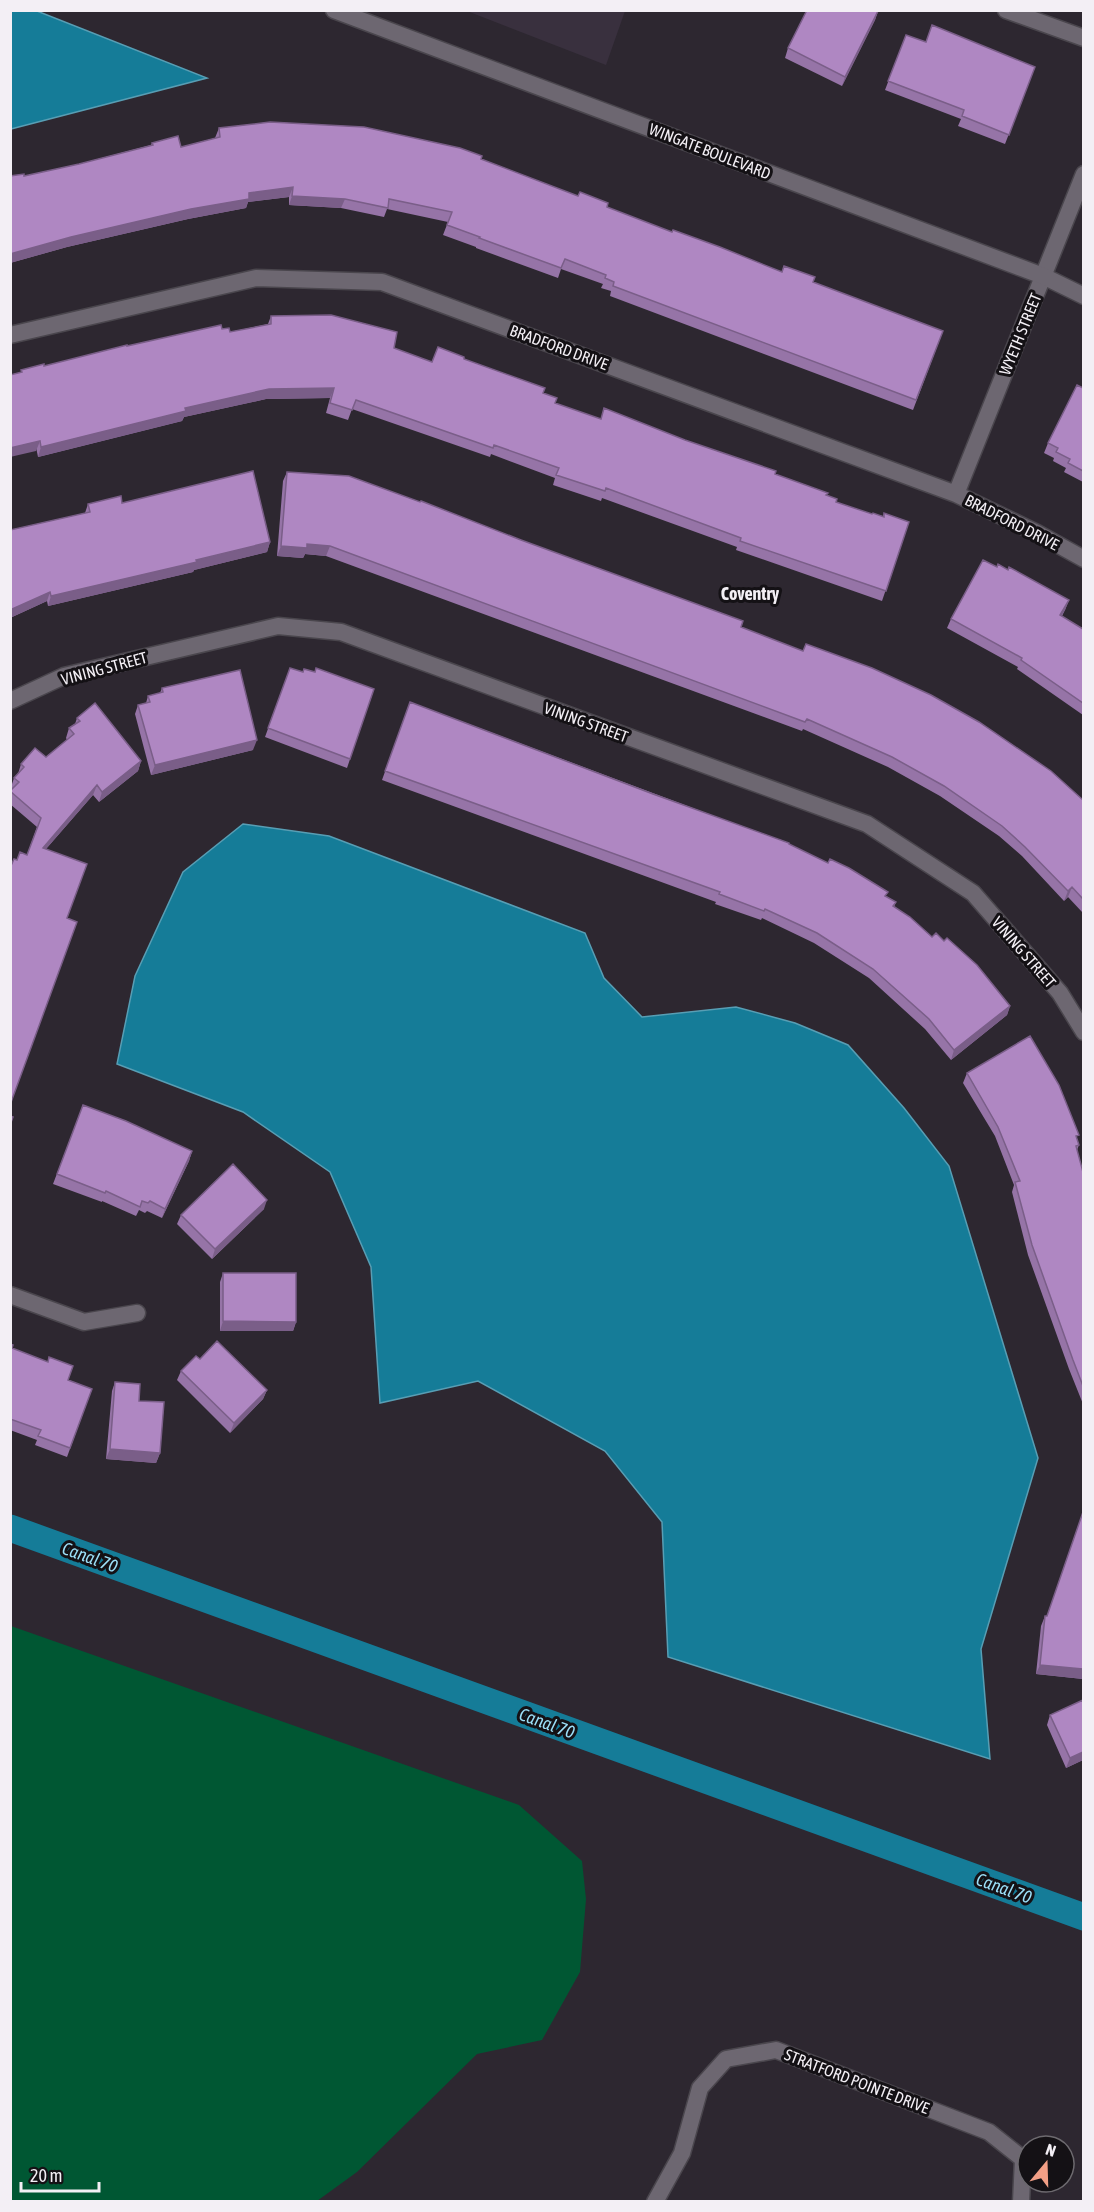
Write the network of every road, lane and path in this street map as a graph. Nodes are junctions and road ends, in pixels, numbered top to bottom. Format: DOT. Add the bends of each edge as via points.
graph roads {
  1 [pos="334,10"];
  2 [pos="1006,10"];
  3 [pos="1083,38"];
  4 [pos="1083,174"];
  5 [pos="1043,276"];
  6 [pos="1083,296"];
  7 [pos="10,335"];
  8 [pos="957,494"];
  9 [pos="1083,560"];
  10 [pos="10,701"];
  11 [pos="1083,1032"];
  12 [pos="10,1295"];
  13 [pos="137,1313"];
  14 [pos="654,2202"];
  15 [pos="1021,2202"];
  1 -- 5 [label="street, WINGATE BOULEVARD"];
  2 -- 3 [label="street"];
  4 -- 5 [label="street, WYETH STREET"];
  5 -- 6 [label="street, WINGATE BOULEVARD"];
  5 -- 8 [label="street, WYETH STREET"];
  7 -- 8 [label="street, BRADFORD DRIVE" via="256,278 382,282"];
  8 -- 9 [label="street, BRADFORD DRIVE"];
  10 -- 11 [label="street, VINING STREET" via="64,676 279,626 341,632 867,824 973,893 1060,993"];
  12 -- 13 [label="street" via="84,1322"];
  14 -- 15 [label="street, STRATFORD POINTE DRIVE" via="682,2153 700,2088 726,2059 776,2050 989,2132 1023,2159"];
}
